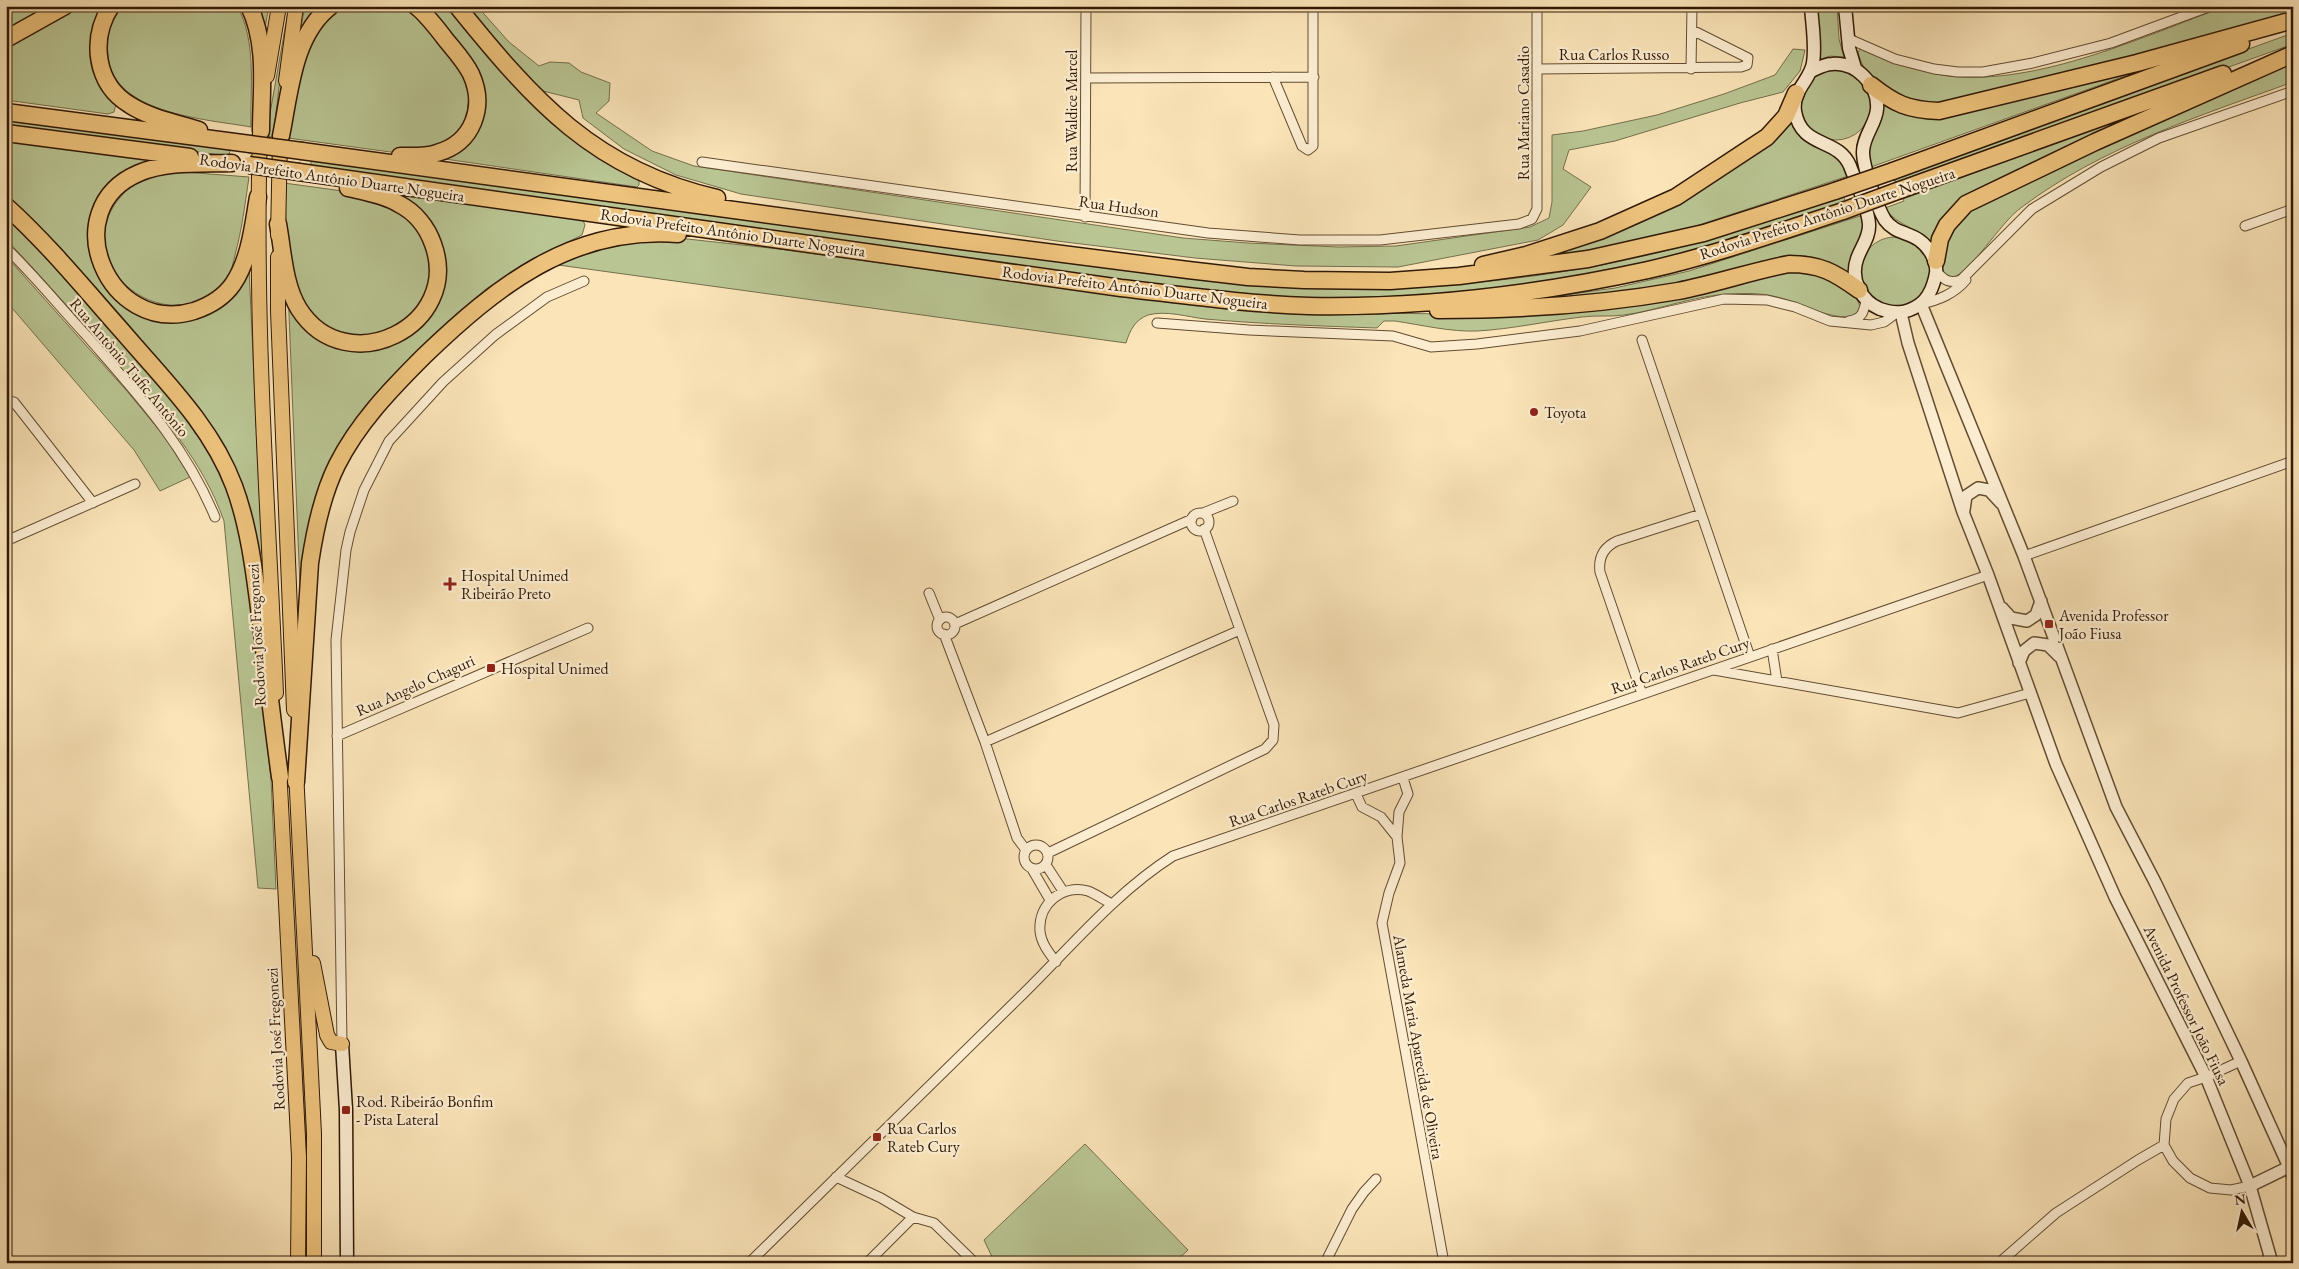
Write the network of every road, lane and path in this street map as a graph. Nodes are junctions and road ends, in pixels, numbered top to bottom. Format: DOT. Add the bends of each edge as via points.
graph roads {
  1 [pos="65,6"];
  2 [pos="111,6"];
  3 [pos="249,6"];
  4 [pos="279,6"];
  5 [pos="296,6"];
  6 [pos="331,6"];
  7 [pos="416,6"];
  8 [pos="457,6"];
  9 [pos="1086,6"];
  10 [pos="1313,6"];
  11 [pos="1536,6"];
  12 [pos="1692,6"];
  13 [pos="1811,6"];
  14 [pos="1845,6"];
  15 [pos="2210,6"];
  16 [pos="2293,20"];
  17 [pos="2293,26"];
  18 [pos="1692,30"];
  19 [pos="1847,38"];
  20 [pos="6,39"];
  21 [pos="2293,49"];
  22 [pos="2293,54"];
  23 [pos="1855,68"];
  24 [pos="1538,69"];
  25 [pos="1691,69"];
  26 [pos="1811,71"];
  27 [pos="1273,77"];
  28 [pos="1314,77"];
  29 [pos="1086,78"];
  30 [pos="1871,85"];
  31 [pos="2293,91"];
  32 [pos="1796,93"];
  33 [pos="6,112"];
  34 [pos="261,131"];
  35 [pos="6,134"];
  36 [pos="280,136"];
  37 [pos="245,144"];
  38 [pos="327,154"];
  39 [pos="702,162"];
  40 [pos="240,164"];
  41 [pos="299,172"];
  42 [pos="258,197"];
  43 [pos="6,206"];
  44 [pos="2293,209"];
  45 [pos="1085,217"];
  46 [pos="1532,219"];
  47 [pos="815,220"];
  48 [pos="278,224"];
  49 [pos="2245,226"];
  50 [pos="815,244"];
  51 [pos="6,248"];
  52 [pos="1936,266"];
  53 [pos="1973,269"];
  54 [pos="1390,280"];
  55 [pos="584,281"];
  56 [pos="1862,295"];
  57 [pos="1921,304"];
  58 [pos="1308,306"];
  59 [pos="1898,314"];
  60 [pos="1842,322"];
  61 [pos="1157,323"];
  62 [pos="1642,340"];
  63 [pos="6,401"];
  64 [pos="2293,461"];
  65 [pos="135,484"];
  66 [pos="1233,501"];
  67 [pos="93,503"];
  68 [pos="2005,508"];
  69 [pos="1963,512"];
  70 [pos="1203,513"];
  71 [pos="1701,514"];
  72 [pos="215,518"];
  73 [pos="1192,519"];
  74 [pos="1204,529"];
  75 [pos="6,541"];
  76 [pos="2024,556"];
  77 [pos="1988,575"];
  78 [pos="929,593"];
  79 [pos="2041,601"];
  80 [pos="1998,603"];
  81 [pos="940,620"];
  82 [pos="955,624"];
  83 [pos="588,628"];
  84 [pos="1240,630"];
  85 [pos="944,634"];
  86 [pos="1772,650"];
  87 [pos="1750,657"];
  88 [pos="2060,657"];
  89 [pos="2019,662"];
  90 [pos="1712,670"];
  91 [pos="1777,681"];
  92 [pos="2030,693"];
  93 [pos="1642,694"];
  94 [pos="337,736"];
  95 [pos="985,742"];
  96 [pos="280,777"];
  97 [pos="1402,778"];
  98 [pos="296,782"];
  99 [pos="1356,794"];
  100 [pos="1399,812"];
  101 [pos="1381,817"];
  102 [pos="1397,837"];
  103 [pos="1026,850"];
  104 [pos="1048,853"];
  105 [pos="1046,865"];
  106 [pos="1032,869"];
  107 [pos="1063,891"];
  108 [pos="1050,900"];
  109 [pos="1112,904"];
  110 [pos="304,915"];
  111 [pos="1056,962"];
  112 [pos="342,1044"];
  113 [pos="2241,1061"];
  114 [pos="2206,1077"];
  115 [pos="2164,1146"];
  116 [pos="2291,1172"];
  117 [pos="836,1177"];
  118 [pos="1376,1179"];
  119 [pos="2250,1186"];
  120 [pos="913,1217"];
  121 [pos="1325,1262"];
  122 [pos="298,1263"];
  123 [pos="314,1263"];
  124 [pos="347,1263"];
  125 [pos="749,1263"];
  126 [pos="867,1263"];
  127 [pos="975,1263"];
  128 [pos="1444,1263"];
  129 [pos="1999,1263"];
  130 [pos="2272,1263"];
  1 -- 20 [label="highway"];
  2 -- 37 [label="highway" via="102,24 98,52 103,73 117,95 130,106 148,114"];
  3 -- 34 [label="highway" via="256,21 260,46"];
  4 -- 34 [label="highway, Rodovia José Fregonezi"];
  5 -- 36 [label="highway"];
  6 -- 36 [label="highway" via="310,27 302,44"];
  7 -- 38 [label="highway" via="460,57 470,74 478,105 470,130 452,147 429,155"];
  8 -- 47 [label="highway" via="527,89 583,137 620,163 685,191"];
  9 -- 29 [label="street, Rua Waldice Marcel"];
  10 -- 28 [label="street"];
  11 -- 24 [label="street, Rua Mariano Casadio"];
  12 -- 18 [label="street, Rua Carlos Russo"];
  13 -- 26 [label="main road"];
  14 -- 19 [label="main road"];
  15 -- 19 [label="street" via="2111,43 1983,72 1934,69 1895,59"];
  16 -- 30 [label="highway" via="2138,63 1939,111 1899,105"];
  17 -- 54 [label="highway, Rodovia Prefeito Antônio Duarte Nogueira, bridge" via="1893,171 1704,233 1588,260 1458,276"];
  18 -- 25 [label="street, Rua Carlos Russo"];
  18 -- 25 [label="street, Rua Carlos Russo" via="1748,58 1747,65 1741,67"];
  19 -- 23 [label="main road"];
  21 -- 58 [label="highway, Rodovia Prefeito Antônio Duarte Nogueira, bridge" via="1843,211 1649,270 1588,282 1447,300"];
  22 -- 52 [label="highway" via="2095,142 1966,204 1947,225 1940,240"];
  23 -- 26 [label="main road" via="1833,64"];
  23 -- 30 [label="main road"];
  24 -- 25 [label="street, Rua Carlos Russo"];
  24 -- 46 [label="street, Rua Mariano Casadio" via="1538,190 1537,209"];
  26 -- 32 [label="main road"];
  27 -- 28 [label="street"];
  27 -- 28 [label="street" via="1302,146 1308,150 1313,146"];
  27 -- 29 [label="street"];
  29 -- 45 [label="street, Rua Waldice Marcel"];
  30 -- 52 [label="main road" via="1877,108 1863,144 1863,154 1880,210 1891,226 1922,241"];
  31 -- 53 [label="street" via="2160,138 2101,166 2032,209"];
  32 -- 54 [label="highway" via="1786,116 1768,137 1676,196 1637,216 1526,255"];
  32 -- 56 [label="main road" via="1794,108 1801,128 1807,136 1845,157 1866,213 1868,232 1855,269"];
  33 -- 37 [label="highway, Rodovia Prefeito Antônio Duarte Nogueira"];
  34 -- 42 [label="highway, Rodovia José Fregonezi"];
  35 -- 40 [label="highway, Rodovia Prefeito Antônio Duarte Nogueira"];
  36 -- 48 [label="highway"];
  37 -- 38 [label="highway, Rodovia Prefeito Antônio Duarte Nogueira, bridge"];
  38 -- 47 [label="highway, Rodovia Prefeito Antônio Duarte Nogueira"];
  39 -- 45 [label="street, Rua Hudson"];
  40 -- 41 [label="highway, Rodovia Prefeito Antônio Duarte Nogueira, bridge"];
  40 -- 42 [label="highway" via="154,168 129,178 102,210 96,234 98,257 110,281 128,300 162,314 187,313 213,303 230,288 241,268"];
  41 -- 48 [label="highway" via="327,184 377,195 414,214 429,234 437,258 436,282 430,301 407,329 383,340 353,343 325,334 305,316 294,297"];
  41 -- 50 [label="highway, Rodovia Prefeito Antônio Duarte Nogueira"];
  42 -- 96 [label="highway, Rodovia José Fregonezi" via="261,344"];
  43 -- 96 [label="highway" via="64,264 182,400 213,442 223,462 241,508 247,537"];
  44 -- 49 [label="street"];
  45 -- 46 [label="street, Rua Hudson" via="1208,233 1300,240 1380,240 1519,224"];
  47 -- 54 [label="highway, Rodovia Prefeito Antônio Duarte Nogueira" via="1248,277"];
  48 -- 98 [label="highway" via="278,311"];
  50 -- 58 [label="highway, Rodovia Prefeito Antônio Duarte Nogueira" via="1148,291"];
  50 -- 98 [label="highway" via="651,233 575,249 549,260 504,287 480,305 401,379 351,441 337,465 320,513 310,563"];
  51 -- 72 [label="street, Rua Antônio Tufic Antônio" via="164,427 193,470"];
  52 -- 53 [label="street" via="1942,278 1954,282"];
  52 -- 57 [label="main road" via="1929,293"];
  53 -- 57 [label="street" via="1953,292 1939,300"];
  55 -- 94 [label="street" via="547,297 495,335 443,382 389,441 364,490 346,550 336,640"];
  56 -- 58 [label="highway" via="1832,271 1806,264 1789,264 1680,290 1589,303 1496,310"];
  56 -- 59 [label="main road" via="1874,306"];
  56 -- 60 [label="street" via="1862,315 1856,320"];
  57 -- 59 [label="main road"];
  57 -- 68 [label="street, Avenida Professor João Fiusa"];
  59 -- 60 [label="street" via="1871,325"];
  59 -- 69 [label="street, Avenida Professor João Fiusa"];
  60 -- 61 [label="street" via="1819,318 1783,304 1737,298 1580,331 1432,347 1393,336"];
  62 -- 71 [label="street"];
  63 -- 67 [label="street" via="14,402"];
  64 -- 76 [label="street"];
  65 -- 67 [label="street"];
  66 -- 70 [label="street"];
  67 -- 75 [label="street"];
  68 -- 69 [label="street" via="1989,490 1978,488 1966,496"];
  68 -- 76 [label="street, Avenida Professor João Fiusa"];
  69 -- 77 [label="street, Avenida Professor João Fiusa"];
  70 -- 73 [label="street"];
  70 -- 74 [label="street" via="1209,523"];
  71 -- 87 [label="street"];
  71 -- 93 [label="street" via="1617,541 1601,556 1600,572"];
  73 -- 74 [label="street" via="1193,527"];
  73 -- 82 [label="street"];
  74 -- 84 [label="street"];
  76 -- 79 [label="street, Avenida Professor João Fiusa"];
  77 -- 80 [label="street, Avenida Professor João Fiusa"];
  77 -- 86 [label="street, Rua Carlos Rateb Cury"];
  78 -- 81 [label="street"];
  79 -- 80 [label="street" via="2036,615 2027,621 2011,618"];
  79 -- 88 [label="street, Avenida Professor João Fiusa"];
  80 -- 89 [label="street, Avenida Professor João Fiusa"];
  81 -- 82 [label="street" via="950,618"];
  81 -- 85 [label="street" via="938,628"];
  82 -- 85 [label="street" via="952,632"];
  83 -- 94 [label="street, Rua Angelo Chaguri"];
  84 -- 95 [label="street"];
  84 -- 104 [label="street" via="1274,725 1273,740 1265,749"];
  85 -- 95 [label="street"];
  86 -- 87 [label="street, Rua Carlos Rateb Cury"];
  86 -- 91 [label="street"];
  87 -- 90 [label="street, Rua Carlos Rateb Cury"];
  88 -- 89 [label="street" via="2048,645 2034,643 2024,651"];
  88 -- 113 [label="street, Avenida Professor João Fiusa" via="2116,807"];
  89 -- 92 [label="street, Avenida Professor João Fiusa"];
  90 -- 91 [label="street"];
  90 -- 93 [label="street, Rua Carlos Rateb Cury"];
  91 -- 92 [label="street" via="1958,713"];
  92 -- 114 [label="street, Avenida Professor João Fiusa" via="2056,764 2115,897"];
  93 -- 97 [label="street, Rua Carlos Rateb Cury"];
  94 -- 112 [label="street"];
  95 -- 103 [label="street" via="1017,838"];
  96 -- 122 [label="highway, Rodovia José Fregonezi" via="299,1157"];
  97 -- 99 [label="street, Rua Carlos Rateb Cury"];
  97 -- 100 [label="street, Alameda Maria Aparecida de Oliveira" via="1408,794"];
  98 -- 110 [label="highway"];
  99 -- 101 [label="street" via="1362,806"];
  99 -- 109 [label="street, Rua Carlos Rateb Cury" via="1173,856 1147,873"];
  100 -- 101 [label="street"];
  100 -- 102 [label="street, Alameda Maria Aparecida de Oliveira"];
  101 -- 102 [label="street"];
  102 -- 128 [label="street, Alameda Maria Aparecida de Oliveira" via="1400,863 1382,923"];
  103 -- 104 [label="street" via="1039,845"];
  103 -- 106 [label="street" via="1025,861"];
  104 -- 105 [label="street"];
  105 -- 106 [label="street"];
  105 -- 107 [label="street"];
  106 -- 108 [label="street"];
  107 -- 108 [label="street"];
  107 -- 109 [label="street" via="1088,891"];
  108 -- 111 [label="street" via="1040,930 1044,944"];
  109 -- 111 [label="street, Rua Carlos Rateb Cury"];
  110 -- 112 [label="highway" via="327,1036 331,1042"];
  110 -- 123 [label="highway" via="314,1134"];
  111 -- 117 [label="street, Rua Carlos Rateb Cury"];
  112 -- 124 [label="main road"];
  113 -- 114 [label="street"];
  113 -- 116 [label="street, Avenida Professor João Fiusa"];
  114 -- 115 [label="street" via="2188,1083 2174,1099 2166,1120"];
  114 -- 119 [label="street, Avenida Professor João Fiusa"];
  115 -- 119 [label="street" via="2173,1162 2190,1178 2210,1188 2231,1190"];
  115 -- 129 [label="street" via="2056,1213"];
  116 -- 119 [label="street"];
  117 -- 120 [label="street"];
  117 -- 125 [label="street, Rua Carlos Rateb Cury"];
  118 -- 121 [label="street" via="1352,1209"];
  119 -- 130 [label="street, Avenida Professor João Fiusa"];
  120 -- 126 [label="street"];
  120 -- 127 [label="street" via="934,1223"];
}
